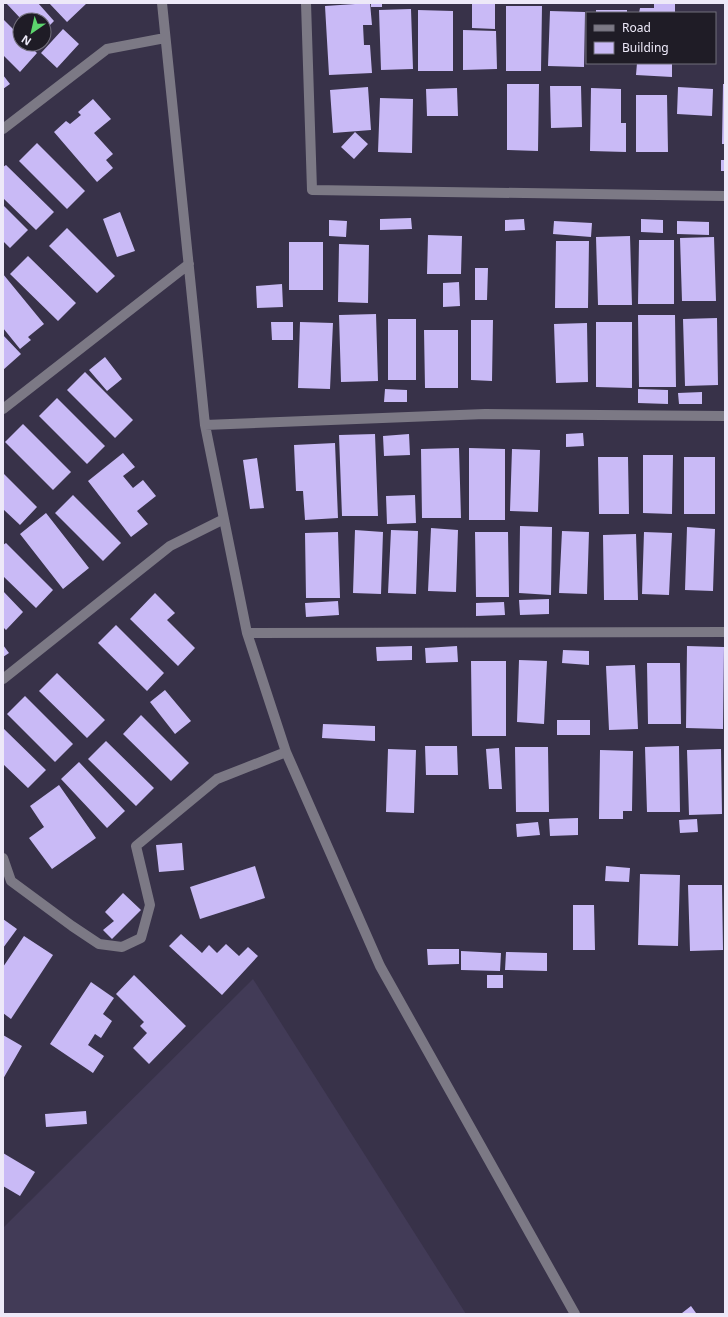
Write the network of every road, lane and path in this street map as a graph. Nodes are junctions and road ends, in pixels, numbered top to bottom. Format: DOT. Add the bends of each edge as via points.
graph roads {
  1 [pos="162,3"];
  2 [pos="306,3"];
  3 [pos="165,38"];
  4 [pos="3,129"];
  5 [pos="725,196"];
  6 [pos="188,264"];
  7 [pos="3,409"];
  8 [pos="725,416"];
  9 [pos="206,425"];
  10 [pos="224,519"];
  11 [pos="247,632"];
  12 [pos="725,632"];
  13 [pos="3,678"];
  14 [pos="286,752"];
  15 [pos="3,858"];
  16 [pos="576,1314"];
  1 -- 3 [label="street"];
  2 -- 5 [label="street" via="312,190"];
  3 -- 4 [label="street" via="107,49"];
  3 -- 6 [label="street"];
  6 -- 7 [label="street"];
  6 -- 9 [label="street"];
  8 -- 9 [label="street" via="485,414"];
  9 -- 10 [label="street"];
  10 -- 11 [label="street"];
  10 -- 13 [label="street" via="170,546"];
  11 -- 12 [label="street"];
  11 -- 14 [label="street"];
  14 -- 15 [label="street" via="217,779 136,846 150,905 141,938 122,947 99,944 11,881"];
  14 -- 16 [label="street" via="380,966"];
}
